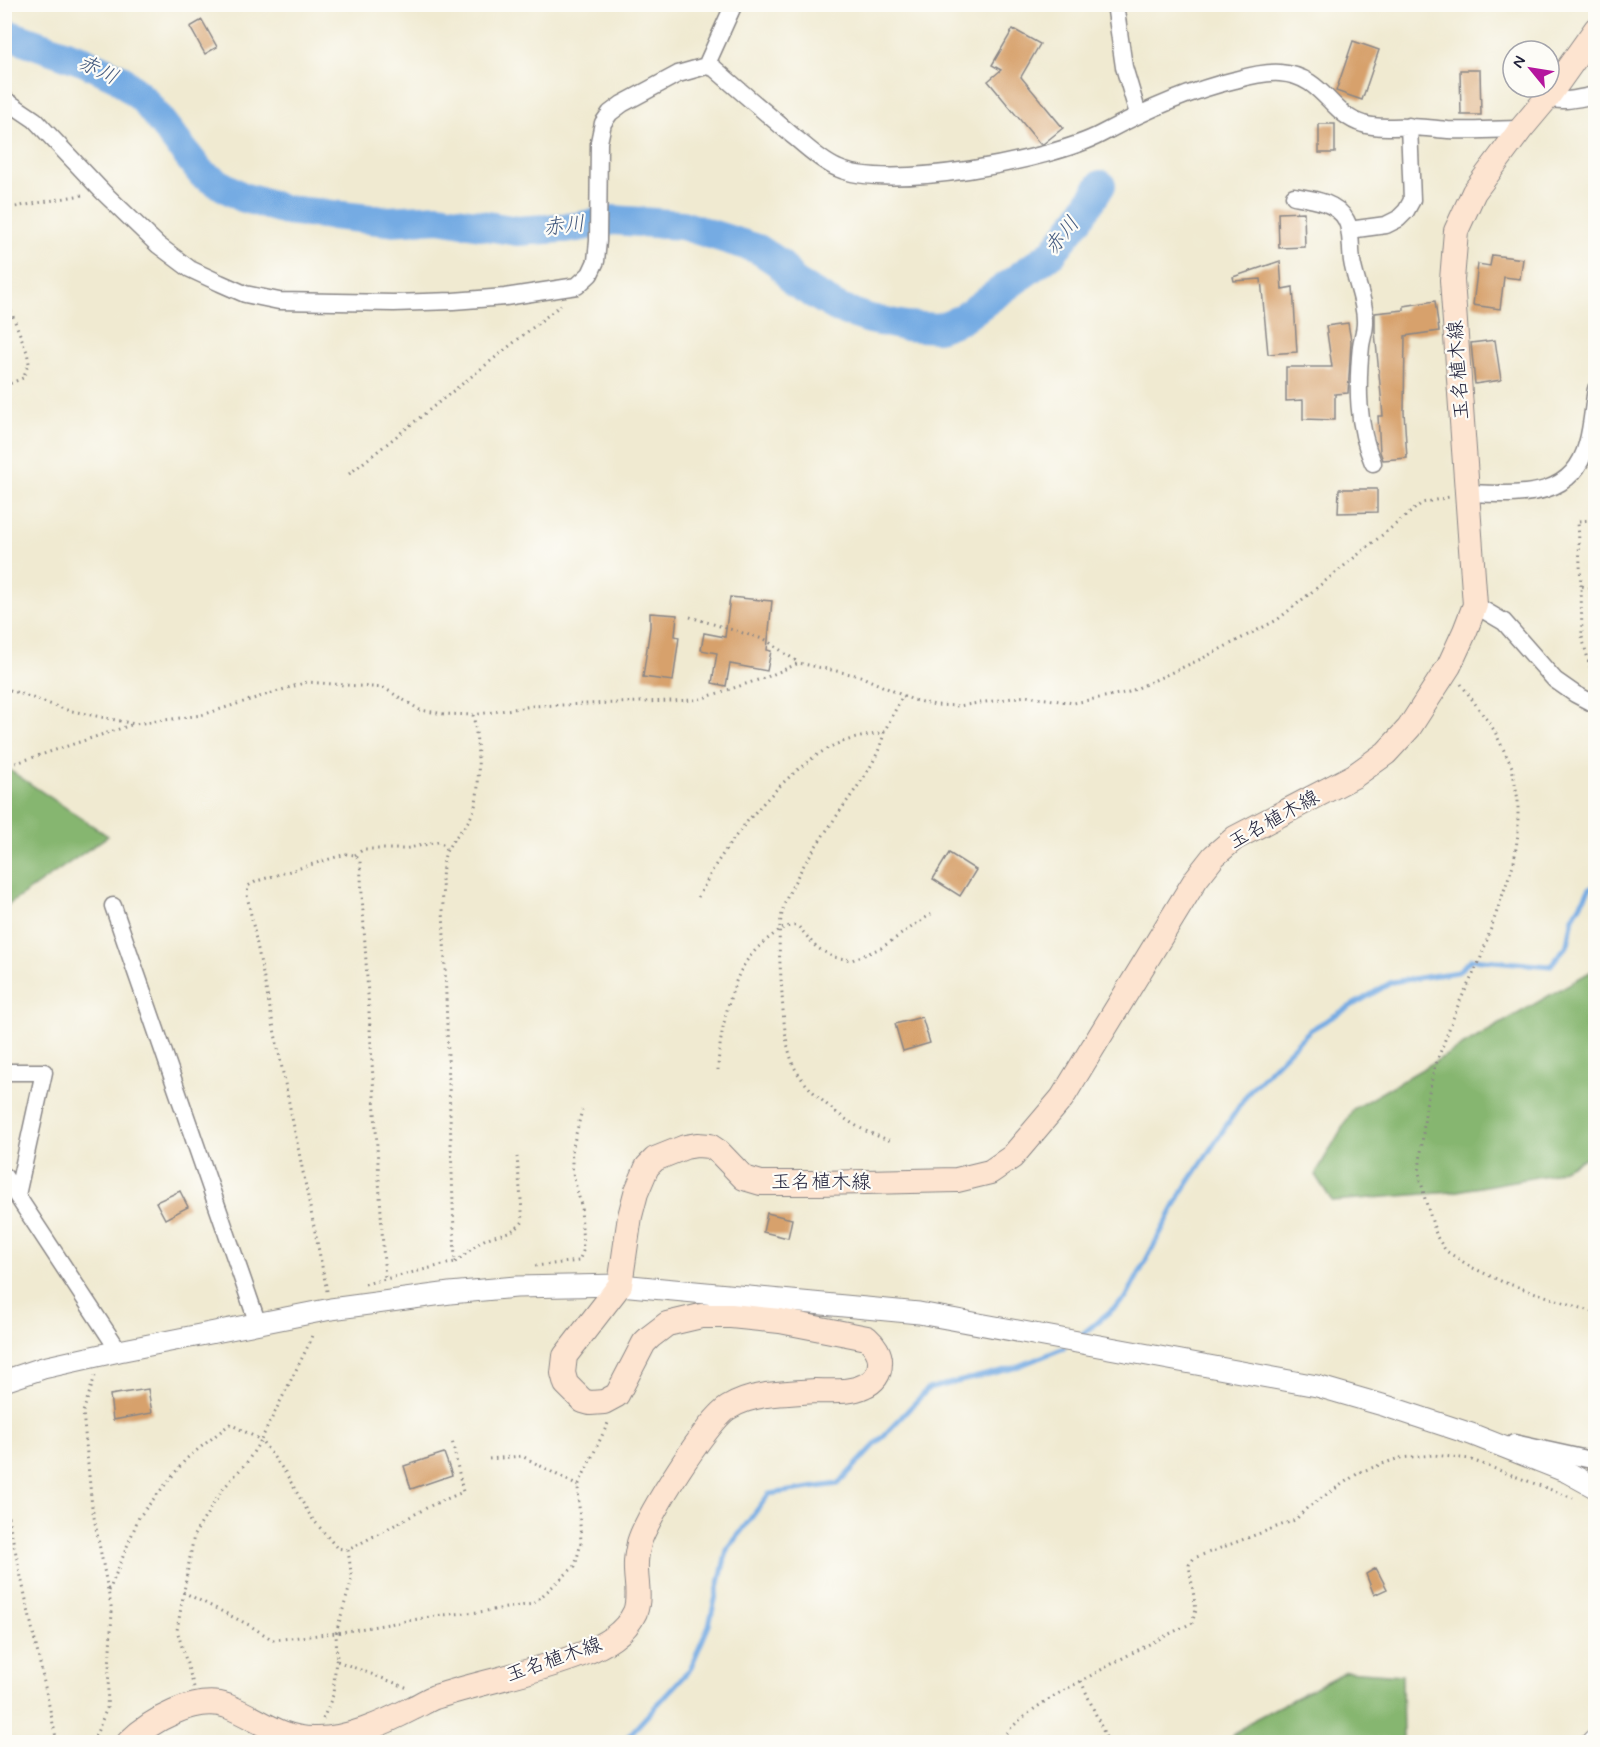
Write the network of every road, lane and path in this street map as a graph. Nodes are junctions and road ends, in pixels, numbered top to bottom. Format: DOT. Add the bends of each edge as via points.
graph roads {
  1 [pos="734,4"];
  2 [pos="1115,4"];
  3 [pos="1596,29"];
  4 [pos="706,66"];
  5 [pos="1561,77"];
  6 [pos="1596,95"];
  7 [pos="4,99"];
  8 [pos="1545,99"];
  9 [pos="1550,99"];
  10 [pos="1138,114"];
  11 [pos="1409,126"];
  12 [pos="1521,129"];
  13 [pos="103,192"];
  14 [pos="1294,196"];
  15 [pos="4,209"];
  16 [pos="1349,230"];
  17 [pos="577,286"];
  18 [pos="4,294"];
  19 [pos="4,386"];
  20 [pos="1596,389"];
  21 [pos="1373,463"];
  22 [pos="349,474"];
  23 [pos="1468,493"];
  24 [pos="1596,520"];
  25 [pos="1581,586"];
  26 [pos="1596,589"];
  27 [pos="1475,605"];
  28 [pos="690,617"];
  29 [pos="800,663"];
  30 [pos="1449,666"];
  31 [pos="1596,687"];
  32 [pos="4,688"];
  33 [pos="903,696"];
  34 [pos="1596,705"];
  35 [pos="473,715"];
  36 [pos="135,724"];
  37 [pos="884,732"];
  38 [pos="4,767"];
  39 [pos="446,851"];
  40 [pos="355,855"];
  41 [pos="698,897"];
  42 [pos="113,906"];
  43 [pos="931,914"];
  44 [pos="779,930"];
  45 [pos="718,1070"];
  46 [pos="4,1072"];
  47 [pos="582,1110"];
  48 [pos="891,1141"];
  49 [pos="517,1157"];
  50 [pos="4,1176"];
  51 [pos="16,1195"];
  52 [pos="455,1262"];
  53 [pos="385,1280"];
  54 [pos="362,1285"];
  55 [pos="620,1285"];
  56 [pos="516,1287"];
  57 [pos="324,1310"];
  58 [pos="1596,1313"];
  59 [pos="258,1324"];
  60 [pos="110,1353"];
  61 [pos="4,1381"];
  62 [pos="604,1402"];
  63 [pos="1471,1434"];
  64 [pos="261,1440"];
  65 [pos="452,1440"];
  66 [pos="489,1459"];
  67 [pos="1596,1461"];
  68 [pos="578,1486"];
  69 [pos="1596,1488"];
  70 [pos="4,1499"];
  71 [pos="1574,1499"];
  72 [pos="348,1550"];
  73 [pos="108,1592"];
  74 [pos="183,1592"];
  75 [pos="336,1633"];
  76 [pos="337,1656"];
  77 [pos="1081,1681"];
  78 [pos="432,1698"];
  79 [pos="199,1705"];
  80 [pos="1596,1738"];
  81 [pos="311,1739"];
  82 [pos="57,1743"];
  83 [pos="93,1743"];
  84 [pos="129,1743"];
  85 [pos="998,1743"];
  86 [pos="1108,1743"];
  87 [pos="1593,1743"];
  1 -- 4 [label="street"];
  2 -- 10 [label="street" via="1124,67"];
  3 -- 5 [label="main road, 玉名植木線"];
  4 -- 10 [label="street" via="714,68 835,168 856,176 892,178 1041,156 1085,142"];
  4 -- 17 [label="street" via="678,74 622,104 603,123 599,142 596,261 590,274"];
  6 -- 9 [label="street" via="1569,101"];
  7 -- 13 [label="street" via="35,120"];
  8 -- 12 [label="main road, 玉名植木線"];
  10 -- 11 [label="street" via="1220,84 1280,73 1318,87 1339,110 1363,124"];
  11 -- 12 [label="street"];
  11 -- 16 [label="street" via="1412,200 1406,211 1386,225"];
  12 -- 23 [label="main road, 玉名植木線" via="1474,192 1456,231 1452,280"];
  13 -- 15 [label="path"];
  13 -- 17 [label="street" via="173,258 220,284 264,299 453,301"];
  14 -- 16 [label="street" via="1331,206 1347,220"];
  16 -- 21 [label="street" via="1365,324 1360,358 1361,426"];
  17 -- 22 [label="path" via="576,293 564,303"];
  18 -- 19 [label="path" via="29,363 23,378"];
  20 -- 23 [label="street" via="1587,443 1570,476 1544,490 1521,494"];
  23 -- 27 [label="main road, 玉名植木線"];
  23 -- 33 [label="path" via="1422,503 1277,620 1129,692 1074,704 1026,696 959,706 934,705"];
  24 -- 25 [label="path" via="1578,521"];
  25 -- 26 [label="path"];
  25 -- 31 [label="path" via="1582,637"];
  27 -- 30 [label="main road, 玉名植木線"];
  27 -- 34 [label="street" via="1504,622 1555,680"];
  28 -- 29 [label="path" via="766,640"];
  29 -- 33 [label="path" via="860,676"];
  29 -- 35 [label="path" via="697,700 533,706"];
  30 -- 55 [label="main road, 玉名植木線" via="1409,728 1386,753 1354,776 1235,838 1214,856 1196,879 1062,1098 1012,1157 990,1172 957,1180 761,1183 744,1178 710,1146 697,1144 666,1153 647,1167 641,1178 630,1215"];
  30 -- 58 [label="path" via="1494,730 1512,767 1518,800 1518,834 1514,862 1480,960 1433,1076 1419,1172 1425,1199 1446,1251 1503,1282"];
  32 -- 36 [label="path" via="67,710"];
  33 -- 37 [label="path"];
  35 -- 36 [label="path" via="420,710 384,688 307,682 202,715"];
  35 -- 39 [label="path" via="475,810"];
  36 -- 38 [label="path"];
  37 -- 41 [label="path" via="836,744 811,758 786,780 721,856"];
  37 -- 44 [label="path" via="882,744 861,781 790,892 781,912"];
  39 -- 40 [label="path" via="445,845 438,842 404,849 364,849"];
  39 -- 52 [label="path" via="442,878"];
  40 -- 53 [label="path" via="360,861"];
  40 -- 57 [label="path" via="346,854 257,881 248,886 247,894"];
  42 -- 59 [label="street"];
  43 -- 44 [label="path" via="881,948 852,960 833,957 816,946 798,926"];
  44 -- 45 [label="path" via="745,962 737,980 722,1031"];
  44 -- 48 [label="path" via="786,1039 794,1066 830,1107 860,1129"];
  46 -- 51 [label="street" via="44,1072"];
  47 -- 56 [label="path" via="572,1150 572,1171 581,1205 583,1251 579,1261 526,1268 519,1274"];
  49 -- 52 [label="path" via="523,1221 519,1227 483,1240"];
  50 -- 51 [label="street"];
  51 -- 60 [label="street"];
  52 -- 53 [label="path"];
  53 -- 54 [label="path"];
  55 -- 56 [label="street"];
  55 -- 62 [label="main road" via="570,1348 562,1365 566,1384 577,1397 590,1403"];
  55 -- 63 [label="street" via="920,1313 995,1325 1317,1386"];
  56 -- 57 [label="street"];
  57 -- 59 [label="street"];
  57 -- 64 [label="path"];
  59 -- 60 [label="street"];
  60 -- 61 [label="street"];
  60 -- 73 [label="path" via="83,1412 92,1507"];
  62 -- 68 [label="path" via="610,1423"];
  62 -- 78 [label="main road, 玉名植木線" via="617,1395 650,1337 667,1324 694,1317 780,1321 862,1337 871,1342 881,1360 873,1381 864,1386 761,1396 742,1401 720,1414 646,1524 636,1562 636,1609 613,1639 582,1654"];
  63 -- 67 [label="street"];
  63 -- 69 [label="street" via="1567,1472"];
  64 -- 72 [label="path" via="310,1516 337,1548"];
  64 -- 73 [label="path" via="230,1424 186,1459 139,1517"];
  64 -- 74 [label="path" via="222,1490 194,1535"];
  65 -- 72 [label="path" via="462,1492"];
  66 -- 68 [label="path" via="522,1456"];
  68 -- 75 [label="path" via="581,1543 575,1566 533,1604"];
  70 -- 82 [label="path"];
  71 -- 77 [label="path" via="1469,1459 1446,1456 1398,1458 1360,1472 1295,1520 1194,1558 1189,1565 1196,1610 1192,1623"];
  72 -- 75 [label="path" via="352,1579"];
  73 -- 83 [label="path" via="112,1611 107,1708"];
  74 -- 75 [label="path" via="273,1640"];
  74 -- 79 [label="path" via="177,1630"];
  75 -- 76 [label="path"];
  76 -- 78 [label="path" via="337,1661"];
  76 -- 81 [label="path" via="333,1695"];
  77 -- 85 [label="path" via="1038,1705"];
  77 -- 86 [label="path"];
  78 -- 81 [label="main road, 玉名植木線" via="365,1729"];
  79 -- 81 [label="main road, 玉名植木線" via="224,1705 286,1736"];
  79 -- 84 [label="main road, 玉名植木線" via="169,1714"];
  80 -- 87 [label="street"];
}
